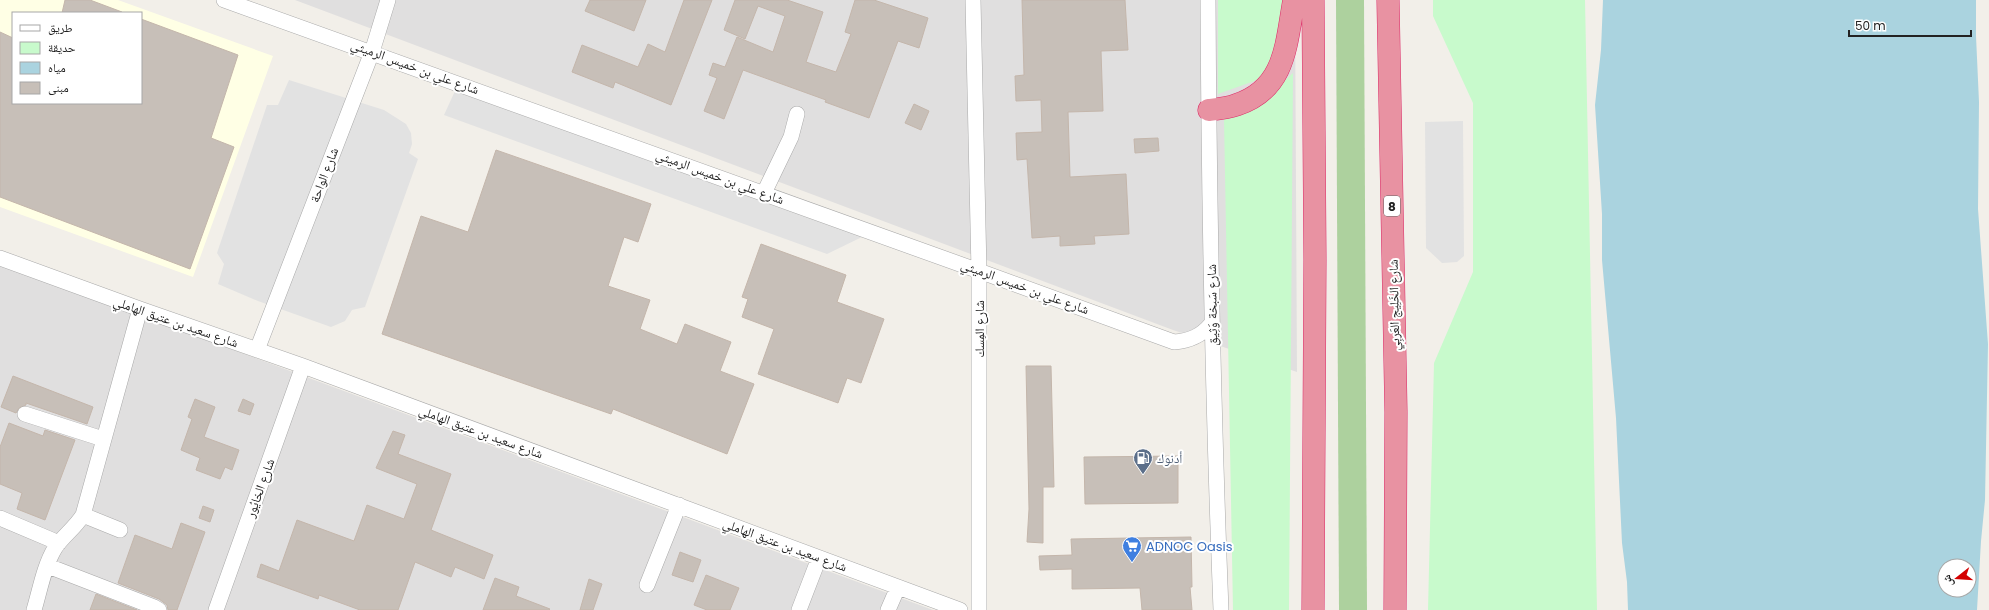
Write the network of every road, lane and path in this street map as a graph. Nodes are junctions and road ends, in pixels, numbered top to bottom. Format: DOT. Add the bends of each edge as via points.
graph roads {
  1 [pos="224,0"];
  2 [pos="388,0"];
  3 [pos="973,0"];
  4 [pos="1208,0"];
  5 [pos="1294,0"];
  6 [pos="1312,0"];
  7 [pos="1388,0"];
  8 [pos="372,52"];
  9 [pos="1209,110"];
  10 [pos="797,114"];
  11 [pos="764,193"];
  12 [pos="0,258"];
  13 [pos="979,271"];
  14 [pos="140,309"];
  15 [pos="1212,324"];
  16 [pos="256,350"];
  17 [pos="303,366"];
  18 [pos="24,414"];
  19 [pos="103,439"];
  20 [pos="678,505"];
  21 [pos="83,515"];
  22 [pos="0,518"];
  23 [pos="120,530"];
  24 [pos="59,543"];
  25 [pos="819,558"];
  26 [pos="48,566"];
  27 [pos="647,585"];
  28 [pos="898,587"];
  29 [pos="34,610"];
  30 [pos="159,610"];
  31 [pos="216,610"];
  32 [pos="799,610"];
  33 [pos="888,610"];
  34 [pos="960,610"];
  35 [pos="979,610"];
  36 [pos="1221,610"];
  37 [pos="1313,610"];
  38 [pos="1395,610"];
  1 -- 8 [label="street, شارع علي بن خميس الرميثي"];
  2 -- 8 [label="street, شارع الواحة"];
  3 -- 13 [label="street, شارع المِسك"];
  4 -- 9 [label="street, شارع سَبخة وَثِيق"];
  5 -- 9 [label="highway" via="1282,62 1261,93 1236,105"];
  6 -- 37 [label="highway" via="1315,260"];
  7 -- 38 [label="highway, شارع الخَلِيج العَربِي / 8" via="1396,412"];
  8 -- 11 [label="street, شارع علي بن خميس الرميثي"];
  8 -- 16 [label="street, شارع الواحة"];
  9 -- 15 [label="street, شارع سَبخة وَثِيق"];
  10 -- 11 [label="street" via="788,144"];
  11 -- 13 [label="street, شارع علي بن خميس الرميثي"];
  12 -- 14 [label="street, شارع سعيد بن عتيق الهاملي"];
  13 -- 15 [label="street, شارع علي بن خميس الرميثي" via="1174,342 1182,342 1197,336"];
  13 -- 35 [label="street, شارع المِسك"];
  14 -- 16 [label="street, شارع سعيد بن عتيق الهاملي"];
  14 -- 19 [label="street"];
  15 -- 36 [label="street, شارع سَبخة وَثِيق"];
  16 -- 17 [label="street, شارع سعيد بن عتيق الهاملي"];
  17 -- 20 [label="street, شارع سعيد بن عتيق الهاملي"];
  17 -- 31 [label="street, شارع الخايُور"];
  18 -- 19 [label="street"];
  19 -- 21 [label="street"];
  20 -- 25 [label="street, شارع سعيد بن عتيق الهاملي"];
  20 -- 27 [label="street"];
  21 -- 23 [label="street"];
  21 -- 24 [label="street"];
  22 -- 24 [label="street"];
  24 -- 26 [label="street"];
  25 -- 28 [label="street, شارع سعيد بن عتيق الهاملي"];
  25 -- 32 [label="street"];
  26 -- 29 [label="street"];
  26 -- 30 [label="street"];
  28 -- 33 [label="street"];
  28 -- 34 [label="street, شارع سعيد بن عتيق الهاملي"];
}
